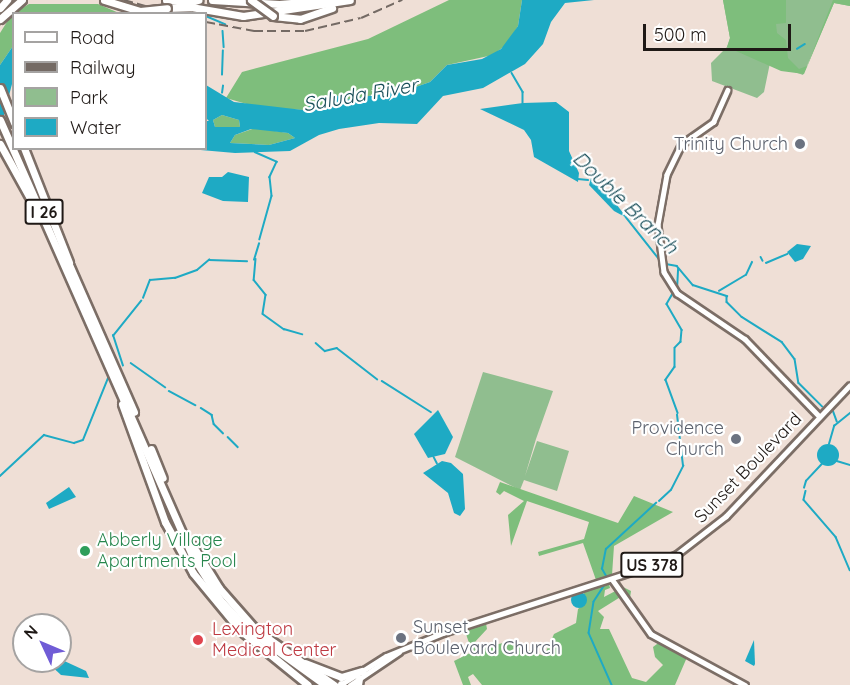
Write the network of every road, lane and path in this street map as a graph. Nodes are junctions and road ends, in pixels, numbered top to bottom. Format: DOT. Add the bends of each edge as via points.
graph roads {
  1 [pos="7,0"];
  2 [pos="22,0"];
  3 [pos="104,0"];
  4 [pos="212,0"];
  5 [pos="250,0"];
  6 [pos="327,0"];
  7 [pos="352,0"];
  8 [pos="195,1"];
  9 [pos="167,4"];
  10 [pos="177,6"];
  11 [pos="0,8"];
  12 [pos="0,19"];
  13 [pos="0,88"];
  14 [pos="728,90"];
  15 [pos="0,111"];
  16 [pos="0,120"];
  17 [pos="9,129"];
  18 [pos="0,144"];
  19 [pos="17,150"];
  20 [pos="18,150"];
  21 [pos="25,150"];
  22 [pos="62,259"];
  23 [pos="74,275"];
  24 [pos="850,385"];
  25 [pos="121,393"];
  26 [pos="818,418"];
  27 [pos="612,579"];
  28 [pos="272,644"];
  29 [pos="400,650"];
  30 [pos="362,671"];
  31 [pos="327,672"];
  32 [pos="358,682"];
  33 [pos="338,684"];
  34 [pos="307,685"];
  35 [pos="325,685"];
  36 [pos="350,685"];
  37 [pos="745,685"];
  1 -- 11 [label="highway"];
  2 -- 12 [label="highway"];
  3 -- 9 [label="highway, bridge" via="140,11"];
  4 -- 6 [label="highway" via="279,4"];
  5 -- 7 [label="highway, bridge" via="273,16 300,19"];
  7 -- 10 [label="highway" via="239,16"];
  8 -- 9 [label="highway"];
  8 -- 10 [label="highway"];
  9 -- 10 [label="highway"];
  13 -- 17 [label="highway"];
  14 -- 26 [label="street" via="714,122 684,142 670,166 658,222 663,267 675,290 745,339"];
  15 -- 17 [label="highway, I 26"];
  16 -- 17 [label="highway, I 26"];
  18 -- 22 [label="highway"];
  19 -- 23 [label="highway, I 26"];
  20 -- 22 [label="highway, I 26"];
  21 -- 23 [label="highway"];
  22 -- 25 [label="highway, I 26"];
  23 -- 28 [label="highway, I 26" via="197,554 230,603"];
  24 -- 26 [label="main road, Sunset Boulevard / US 378"];
  25 -- 34 [label="highway" via="162,516 188,566 236,626"];
  25 -- 35 [label="highway, I 26" via="186,543 220,600 262,643"];
  26 -- 27 [label="main road, Sunset Boulevard / US 378" via="726,516 699,539 664,560"];
  27 -- 29 [label="main road, Sunset Boulevard / US 378" via="453,628"];
  27 -- 37 [label="street" via="651,634"];
  28 -- 31 [label="highway"];
  28 -- 33 [label="highway, I 26"];
  29 -- 30 [label="main road, Sunset Boulevard / US 378"];
  29 -- 32 [label="main road, Sunset Boulevard / US 378"];
  30 -- 31 [label="highway" via="340,677"];
  30 -- 33 [label="main road, Sunset Boulevard / US 378"];
  31 -- 33 [label="highway"];
  32 -- 36 [label="main road, Sunset Boulevard / US 378"];
}
